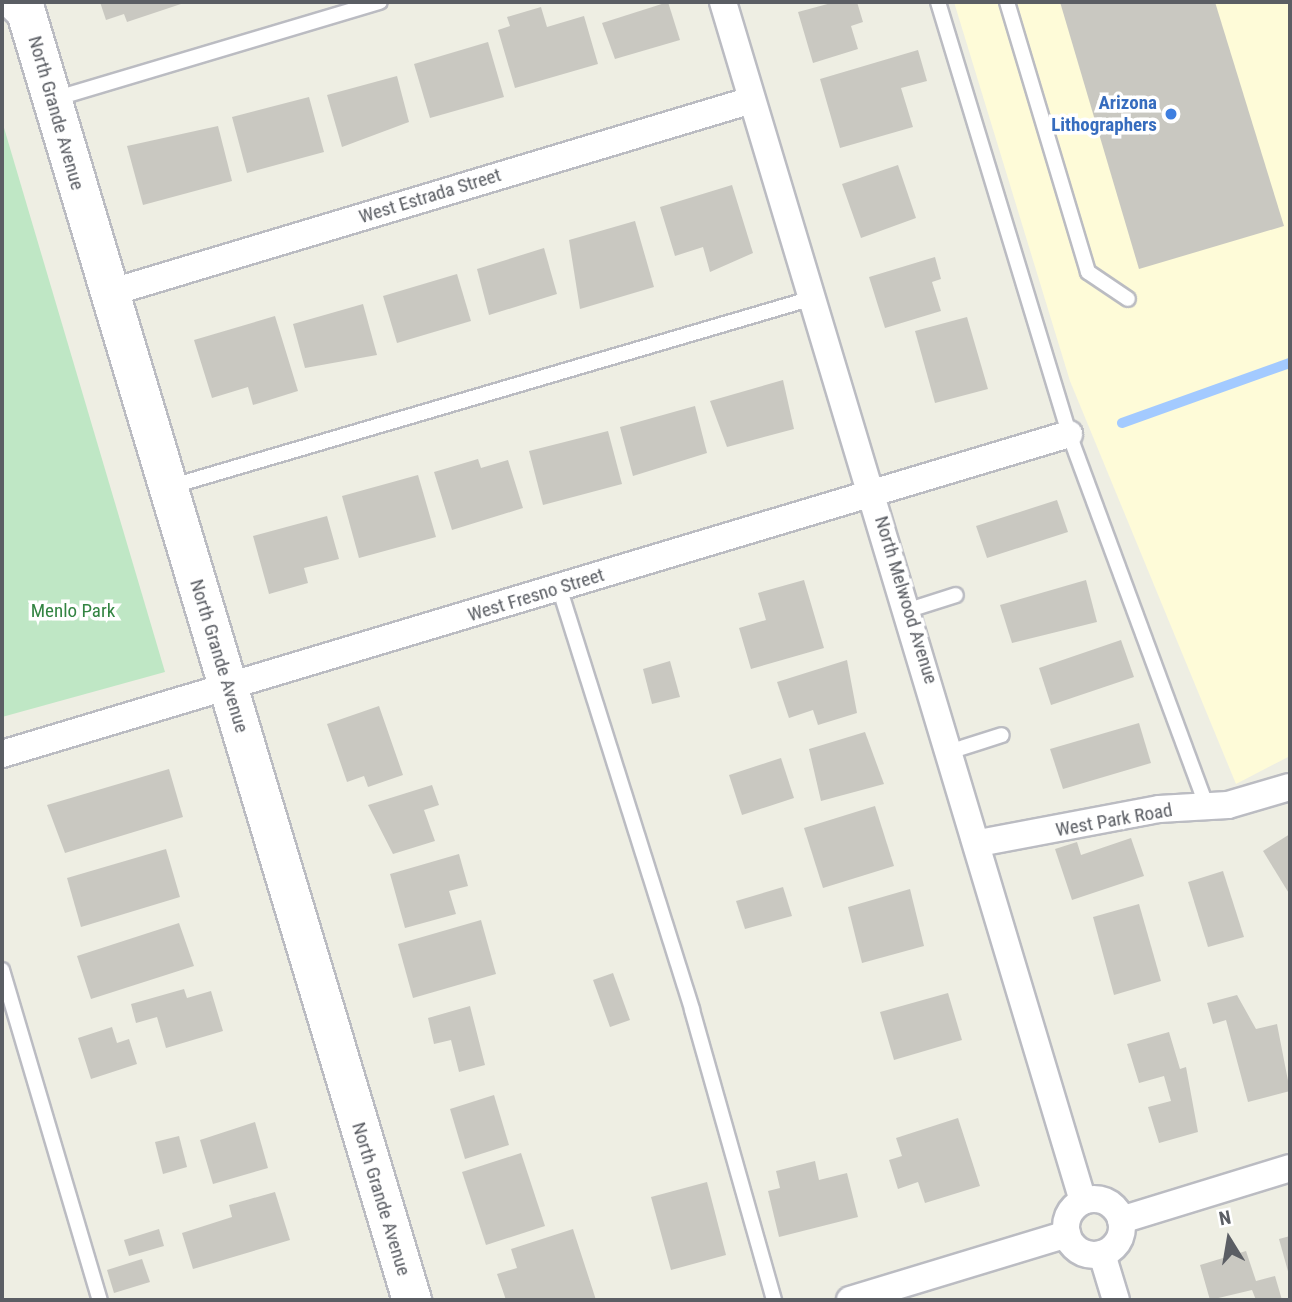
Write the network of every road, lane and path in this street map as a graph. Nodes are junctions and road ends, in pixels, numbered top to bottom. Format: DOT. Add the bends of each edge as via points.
graph roads {
  1 [pos="380,2"];
  2 [pos="723,2"];
  3 [pos="938,2"];
  4 [pos="1007,2"];
  5 [pos="24,5"];
  6 [pos="52,100"];
  7 [pos="752,100"];
  8 [pos="109,293"];
  9 [pos="813,298"];
  10 [pos="1128,299"];
  11 [pos="1069,434"];
  12 [pos="167,487"];
  13 [pos="874,493"];
  14 [pos="559,587"];
  15 [pos="956,595"];
  16 [pos="909,610"];
  17 [pos="228,687"];
  18 [pos="1002,735"];
  19 [pos="951,751"];
  20 [pos="2,754"];
  21 [pos="1289,787"];
  22 [pos="1207,807"];
  23 [pos="979,843"];
  24 [pos="2,970"];
  25 [pos="1290,1168"];
  26 [pos="1083,1201"];
  27 [pos="1121,1220"];
  28 [pos="1067,1234"];
  29 [pos="1101,1254"];
  30 [pos="100,1300"];
  31 [pos="412,1300"];
  32 [pos="774,1300"];
  33 [pos="850,1300"];
  34 [pos="1116,1300"];
  1 -- 6 [label="lane"];
  2 -- 7 [label="street, North Melwood Avenue"];
  3 -- 11 [label="lane"];
  4 -- 10 [label="lane" via="1088,272"];
  5 -- 6 [label="main road, North Grande Avenue"];
  6 -- 8 [label="main road, North Grande Avenue"];
  7 -- 8 [label="street, West Estrada Street"];
  7 -- 9 [label="street, North Melwood Avenue"];
  8 -- 12 [label="main road, North Grande Avenue"];
  9 -- 12 [label="lane"];
  9 -- 13 [label="street, North Melwood Avenue"];
  11 -- 13 [label="street, West Fresno Street"];
  11 -- 22 [label="lane"];
  12 -- 17 [label="main road, North Grande Avenue"];
  13 -- 14 [label="street, West Fresno Street"];
  13 -- 16 [label="street, North Melwood Avenue"];
  14 -- 17 [label="street, West Fresno Street"];
  14 -- 32 [label="lane" via="692,1010"];
  15 -- 16 [label="lane"];
  16 -- 19 [label="street, North Melwood Avenue"];
  17 -- 20 [label="street, West Fresno Street"];
  17 -- 31 [label="main road, North Grande Avenue"];
  18 -- 19 [label="lane"];
  19 -- 23 [label="street, North Melwood Avenue"];
  21 -- 22 [label="street, West Park Road"];
  22 -- 23 [label="street, West Park Road" via="1159,809"];
  23 -- 26 [label="street, North Melwood Avenue"];
  24 -- 30 [label="lane"];
  25 -- 27 [label="street"];
  26 -- 27 [label="street" via="1111,1205"];
  26 -- 28 [label="street" via="1071,1211"];
  27 -- 29 [label="street" via="1116,1244"];
  28 -- 29 [label="street" via="1080,1251"];
  28 -- 33 [label="street"];
  29 -- 34 [label="street"];
}
